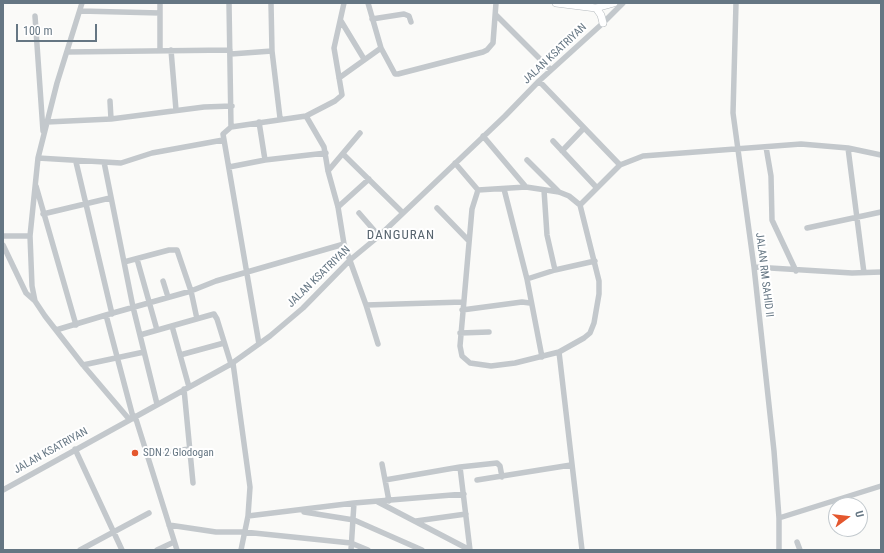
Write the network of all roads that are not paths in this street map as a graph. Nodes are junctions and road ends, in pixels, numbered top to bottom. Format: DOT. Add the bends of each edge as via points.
graph roads {
  1 [pos="82,3"];
  2 [pos="160,3"];
  3 [pos="229,3"];
  4 [pos="271,3"];
  5 [pos="344,3"];
  6 [pos="368,3"];
  7 [pos="496,3"];
  8 [pos="556,3"];
  9 [pos="614,3"];
  10 [pos="623,3"];
  11 [pos="736,3"];
  12 [pos="596,8"];
  13 [pos="80,12"];
  14 [pos="160,13"];
  15 [pos="496,15"];
  16 [pos="35,16"];
  17 [pos="372,20"];
  18 [pos="341,21"];
  19 [pos="411,22"];
  20 [pos="603,23"];
  21 [pos="381,48"];
  22 [pos="160,50"];
  23 [pos="171,50"];
  24 [pos="272,51"];
  25 [pos="67,52"];
  26 [pos="231,52"];
  27 [pos="364,59"];
  28 [pos="551,70"];
  29 [pos="339,78"];
  30 [pos="539,81"];
  31 [pos="110,101"];
  32 [pos="232,106"];
  33 [pos="176,110"];
  34 [pos="306,116"];
  35 [pos="280,118"];
  36 [pos="111,119"];
  37 [pos="47,122"];
  38 [pos="259,122"];
  39 [pos="231,127"];
  40 [pos="584,128"];
  41 [pos="360,133"];
  42 [pos="43,136"];
  43 [pos="483,136"];
  44 [pos="223,140"];
  45 [pos="553,141"];
  46 [pos="766,147"];
  47 [pos="848,148"];
  48 [pos="737,149"];
  49 [pos="562,151"];
  50 [pos="326,153"];
  51 [pos="343,154"];
  52 [pos="881,155"];
  53 [pos="38,158"];
  54 [pos="265,160"];
  55 [pos="527,160"];
  56 [pos="76,162"];
  57 [pos="104,162"];
  58 [pos="455,163"];
  59 [pos="620,165"];
  60 [pos="229,167"];
  61 [pos="328,171"];
  62 [pos="369,178"];
  63 [pos="36,186"];
  64 [pos="526,188"];
  65 [pos="597,188"];
  66 [pos="504,189"];
  67 [pos="478,190"];
  68 [pos="544,190"];
  69 [pos="560,192"];
  70 [pos="110,198"];
  71 [pos="86,203"];
  72 [pos="580,205"];
  73 [pos="338,207"];
  74 [pos="437,208"];
  75 [pos="881,212"];
  76 [pos="359,213"];
  77 [pos="403,213"];
  78 [pos="43,214"];
  79 [pos="856,218"];
  80 [pos="807,228"];
  81 [pos="3,236"];
  82 [pos="30,236"];
  83 [pos="380,236"];
  84 [pos="468,241"];
  85 [pos="344,244"];
  86 [pos="3,245"];
  87 [pos="137,259"];
  88 [pos="350,260"];
  89 [pos="595,261"];
  90 [pos="124,262"];
  91 [pos="754,267"];
  92 [pos="555,270"];
  93 [pos="796,270"];
  94 [pos="246,272"];
  95 [pos="881,272"];
  96 [pos="864,273"];
  97 [pos="527,279"];
  98 [pos="163,281"];
  99 [pos="191,291"];
  100 [pos="168,297"];
  101 [pos="35,301"];
  102 [pos="463,302"];
  103 [pos="148,303"];
  104 [pos="530,303"];
  105 [pos="366,305"];
  106 [pos="133,307"];
  107 [pos="462,310"];
  108 [pos="109,315"];
  109 [pos="197,319"];
  110 [pos="76,325"];
  111 [pos="172,326"];
  112 [pos="56,330"];
  113 [pos="157,330"];
  114 [pos="489,332"];
  115 [pos="460,334"];
  116 [pos="140,335"];
  117 [pos="224,343"];
  118 [pos="259,344"];
  119 [pos="378,344"];
  120 [pos="144,352"];
  121 [pos="558,352"];
  122 [pos="180,355"];
  123 [pos="542,357"];
  124 [pos="117,358"];
  125 [pos="232,363"];
  126 [pos="83,365"];
  127 [pos="186,388"];
  128 [pos="157,404"];
  129 [pos="132,417"];
  130 [pos="75,449"];
  131 [pos="188,449"];
  132 [pos="148,455"];
  133 [pos="382,464"];
  134 [pos="571,466"];
  135 [pos="460,467"];
  136 [pos="502,477"];
  137 [pos="385,480"];
  138 [pos="477,480"];
  139 [pos="193,483"];
  140 [pos="881,486"];
  141 [pos="3,490"];
  142 [pos="464,494"];
  143 [pos="389,501"];
  144 [pos="377,502"];
  145 [pos="354,503"];
  146 [pos="297,511"];
  147 [pos="149,513"];
  148 [pos="466,514"];
  149 [pos="248,516"];
  150 [pos="779,518"];
  151 [pos="354,520"];
  152 [pos="416,521"];
  153 [pos="169,525"];
  154 [pos="114,532"];
  155 [pos="244,532"];
  156 [pos="174,542"];
  157 [pos="797,542"];
  158 [pos="351,543"];
  159 [pos="80,550"];
  160 [pos="122,550"];
  161 [pos="157,550"];
  162 [pos="177,550"];
  163 [pos="241,550"];
  164 [pos="351,550"];
  165 [pos="368,550"];
  166 [pos="422,550"];
  167 [pos="470,550"];
  168 [pos="582,550"];
  169 [pos="779,550"];
  170 [pos="800,550"];
  1 -- 13 [label="street"];
  2 -- 14 [label="street"];
  3 -- 26 [label="street"];
  4 -- 24 [label="street"];
  5 -- 18 [label="street"];
  6 -- 17 [label="street"];
  7 -- 15 [label="street"];
  8 -- 12 [label="main road"];
  9 -- 12 [label="main road"];
  10 -- 20 [label="street, JALAN KSATRIYAN"];
  11 -- 48 [label="street, JALAN RM SAHID II" via="733,113"];
  12 -- 20 [label="main road"];
  13 -- 14 [label="street"];
  13 -- 25 [label="street"];
  14 -- 22 [label="street"];
  15 -- 21 [label="street" via="493,43 483,52 395,74"];
  15 -- 28 [label="street"];
  16 -- 42 [label="street"];
  17 -- 19 [label="street" via="404,14 409,16"];
  17 -- 21 [label="street"];
  18 -- 27 [label="street"];
  18 -- 29 [label="street" via="334,48"];
  20 -- 28 [label="street, JALAN KSATRIYAN"];
  21 -- 27 [label="street"];
  22 -- 23 [label="street"];
  22 -- 25 [label="street"];
  23 -- 26 [label="street"];
  23 -- 33 [label="street"];
  24 -- 26 [label="street"];
  24 -- 35 [label="street"];
  25 -- 37 [label="street"];
  26 -- 32 [label="street"];
  27 -- 29 [label="street"];
  28 -- 30 [label="street, JALAN KSATRIYAN"];
  29 -- 34 [label="street" via="342,92 340,98"];
  30 -- 40 [label="street"];
  30 -- 43 [label="street, JALAN KSATRIYAN"];
  31 -- 36 [label="street"];
  32 -- 33 [label="street"];
  32 -- 39 [label="street"];
  33 -- 36 [label="street"];
  34 -- 35 [label="street"];
  34 -- 50 [label="street" via="323,143"];
  35 -- 38 [label="street"];
  36 -- 37 [label="street"];
  37 -- 42 [label="street"];
  38 -- 39 [label="street"];
  38 -- 54 [label="street"];
  39 -- 44 [label="street" via="224,133"];
  40 -- 49 [label="street"];
  40 -- 59 [label="street"];
  41 -- 51 [label="street"];
  42 -- 53 [label="street"];
  43 -- 58 [label="street, JALAN KSATRIYAN"];
  43 -- 64 [label="street"];
  44 -- 57 [label="street" via="152,153 125,162"];
  44 -- 60 [label="street"];
  45 -- 49 [label="street"];
  46 -- 47 [label="street" via="801,144"];
  46 -- 48 [label="street"];
  46 -- 93 [label="street" via="771,176 772,220"];
  47 -- 52 [label="street"];
  47 -- 79 [label="street"];
  48 -- 59 [label="street" via="651,155"];
  48 -- 91 [label="street, JALAN RM SAHID II"];
  49 -- 65 [label="street"];
  50 -- 54 [label="street"];
  50 -- 61 [label="street"];
  51 -- 61 [label="street"];
  51 -- 62 [label="street"];
  53 -- 56 [label="street"];
  53 -- 63 [label="street"];
  54 -- 60 [label="street"];
  55 -- 69 [label="street"];
  56 -- 57 [label="street"];
  56 -- 71 [label="street"];
  57 -- 70 [label="street"];
  58 -- 67 [label="street"];
  58 -- 77 [label="street, JALAN KSATRIYAN"];
  59 -- 65 [label="street"];
  60 -- 94 [label="street"];
  61 -- 73 [label="street"];
  62 -- 73 [label="street"];
  62 -- 77 [label="street"];
  63 -- 78 [label="street"];
  63 -- 82 [label="street" via="32,200"];
  64 -- 66 [label="street"];
  64 -- 68 [label="street"];
  65 -- 72 [label="street"];
  66 -- 67 [label="street"];
  66 -- 97 [label="street"];
  67 -- 84 [label="street" via="472,209"];
  68 -- 69 [label="street"];
  68 -- 92 [label="street" via="547,235"];
  69 -- 72 [label="street"];
  70 -- 71 [label="street"];
  70 -- 90 [label="street"];
  71 -- 78 [label="street"];
  71 -- 108 [label="street"];
  72 -- 89 [label="street"];
  73 -- 85 [label="street"];
  74 -- 84 [label="street"];
  75 -- 79 [label="street"];
  76 -- 83 [label="street"];
  77 -- 83 [label="street, JALAN KSATRIYAN"];
  78 -- 110 [label="street"];
  79 -- 80 [label="street"];
  79 -- 96 [label="street"];
  81 -- 82 [label="street"];
  82 -- 101 [label="street"];
  83 -- 88 [label="street, JALAN KSATRIYAN"];
  84 -- 102 [label="street"];
  85 -- 88 [label="street"];
  85 -- 94 [label="street"];
  86 -- 101 [label="street" via="26,292"];
  87 -- 90 [label="street"];
  87 -- 99 [label="street" via="176,249"];
  87 -- 103 [label="street"];
  88 -- 105 [label="street"];
  88 -- 118 [label="street, JALAN KSATRIYAN" via="302,308"];
  89 -- 92 [label="street"];
  89 -- 121 [label="street" via="599,294 592,329 584,338"];
  90 -- 106 [label="street"];
  91 -- 93 [label="street"];
  91 -- 150 [label="street, JALAN RM SAHID II"];
  92 -- 97 [label="street"];
  93 -- 96 [label="street"];
  94 -- 99 [label="street"];
  94 -- 118 [label="street"];
  95 -- 96 [label="street"];
  97 -- 104 [label="street"];
  98 -- 100 [label="street"];
  99 -- 100 [label="street"];
  99 -- 109 [label="street"];
  100 -- 103 [label="street"];
  101 -- 112 [label="street"];
  102 -- 105 [label="street"];
  102 -- 107 [label="street"];
  103 -- 106 [label="street"];
  103 -- 113 [label="street"];
  104 -- 107 [label="street"];
  104 -- 123 [label="street"];
  105 -- 119 [label="street"];
  106 -- 108 [label="street"];
  106 -- 116 [label="street"];
  107 -- 115 [label="street"];
  108 -- 110 [label="street"];
  108 -- 124 [label="street"];
  109 -- 111 [label="street"];
  109 -- 117 [label="street" via="215,315"];
  110 -- 112 [label="street"];
  111 -- 113 [label="street"];
  111 -- 122 [label="street"];
  112 -- 126 [label="street"];
  113 -- 116 [label="street"];
  114 -- 115 [label="street"];
  115 -- 123 [label="street" via="460,352 464,360 470,363 491,366"];
  116 -- 120 [label="street"];
  117 -- 122 [label="street"];
  117 -- 125 [label="street"];
  118 -- 125 [label="street, JALAN KSATRIYAN"];
  120 -- 124 [label="street"];
  120 -- 128 [label="street"];
  121 -- 123 [label="street"];
  121 -- 134 [label="street"];
  122 -- 127 [label="street"];
  124 -- 126 [label="street"];
  124 -- 129 [label="street"];
  125 -- 127 [label="street, JALAN KSATRIYAN"];
  125 -- 149 [label="street" via="250,487"];
  126 -- 129 [label="street"];
  127 -- 128 [label="street, JALAN KSATRIYAN"];
  127 -- 131 [label="street"];
  128 -- 129 [label="street, JALAN KSATRIYAN"];
  129 -- 130 [label="street, JALAN KSATRIYAN"];
  129 -- 132 [label="street"];
  130 -- 141 [label="street, JALAN KSATRIYAN"];
  130 -- 154 [label="street"];
  131 -- 132 [label="street"];
  131 -- 139 [label="street"];
  132 -- 153 [label="street"];
  133 -- 137 [label="street"];
  134 -- 136 [label="street"];
  134 -- 168 [label="street"];
  135 -- 136 [label="street" via="498,463"];
  135 -- 137 [label="street"];
  135 -- 142 [label="street"];
  136 -- 138 [label="street"];
  137 -- 143 [label="street"];
  140 -- 150 [label="street"];
  142 -- 143 [label="street"];
  142 -- 148 [label="street"];
  143 -- 144 [label="street"];
  144 -- 145 [label="street"];
  144 -- 152 [label="street"];
  145 -- 146 [label="street"];
  145 -- 151 [label="street"];
  146 -- 149 [label="street"];
  146 -- 151 [label="street"];
  147 -- 154 [label="street"];
  148 -- 152 [label="street"];
  148 -- 167 [label="street"];
  149 -- 155 [label="street"];
  150 -- 169 [label="street, JALAN RM SAHID II"];
  151 -- 158 [label="street"];
  151 -- 166 [label="street"];
  152 -- 167 [label="street"];
  153 -- 155 [label="street" via="216,532"];
  153 -- 156 [label="street"];
  154 -- 159 [label="street"];
  154 -- 160 [label="street"];
  155 -- 158 [label="street"];
  155 -- 163 [label="street"];
  156 -- 161 [label="street"];
  156 -- 162 [label="street"];
  157 -- 170 [label="street"];
  158 -- 164 [label="street"];
  158 -- 165 [label="street"];
}
